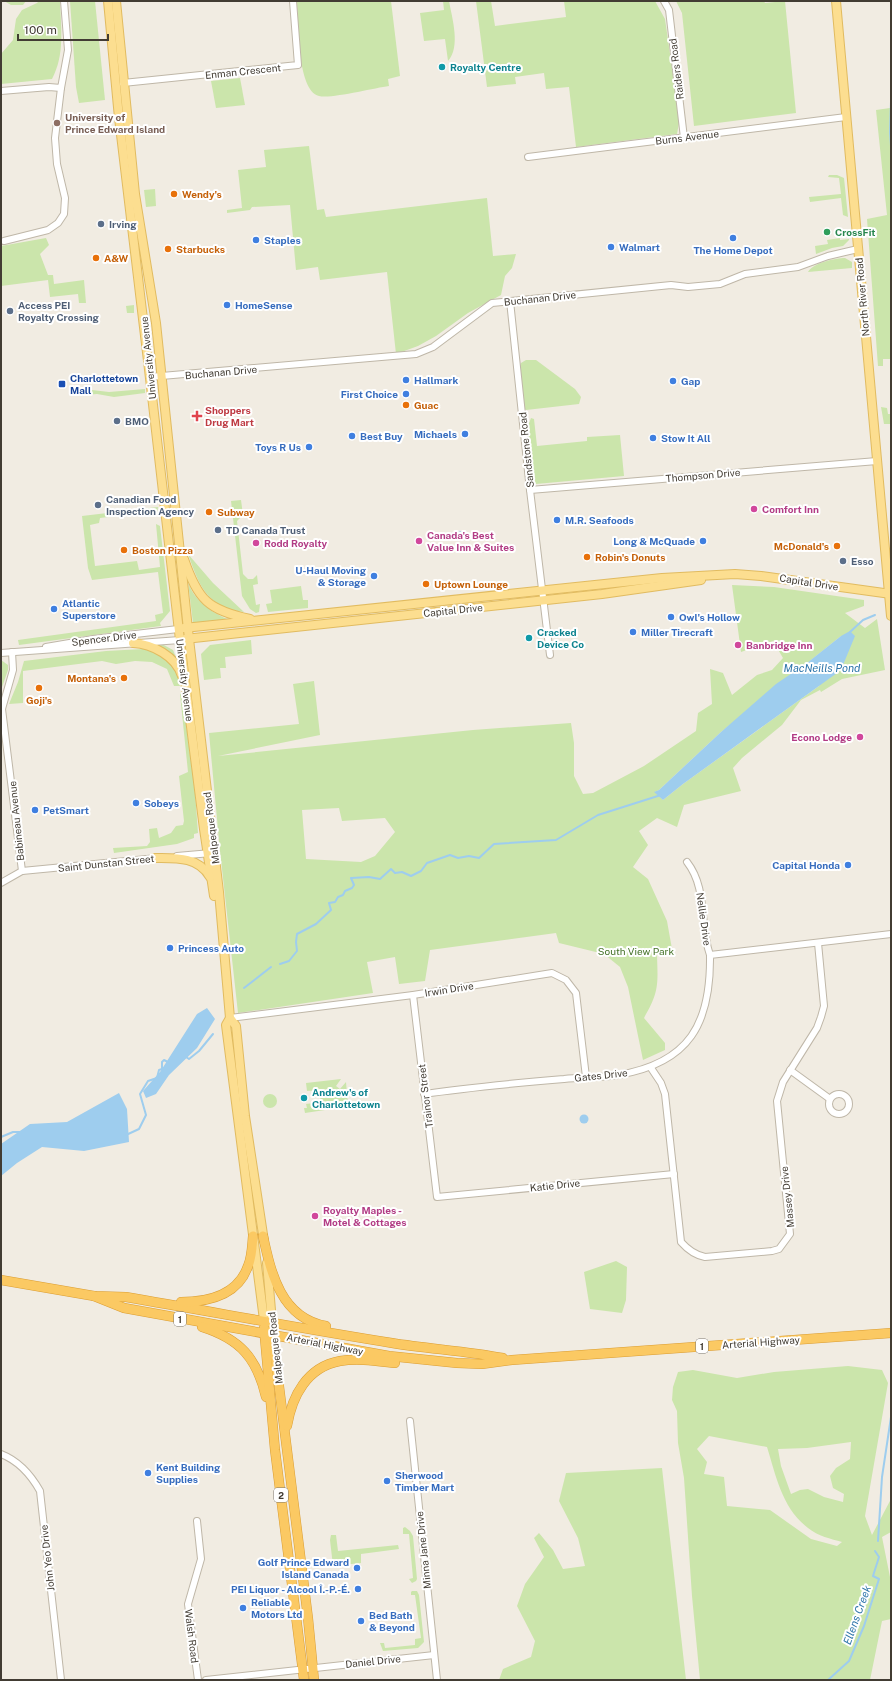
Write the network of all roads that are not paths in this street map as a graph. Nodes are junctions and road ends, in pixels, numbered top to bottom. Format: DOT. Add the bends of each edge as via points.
graph roads {
  1 [pos="64,1"];
  2 [pos="108,1"];
  3 [pos="116,1"];
  4 [pos="293,1"];
  5 [pos="664,1"];
  6 [pos="836,1"];
  7 [pos="123,83"];
  8 [pos="62,88"];
  9 [pos="1,91"];
  10 [pos="846,117"];
  11 [pos="684,138"];
  12 [pos="528,158"];
  13 [pos="4,241"];
  14 [pos="858,249"];
  15 [pos="510,301"];
  16 [pos="161,376"];
  17 [pos="150,377"];
  18 [pos="877,461"];
  19 [pos="530,490"];
  20 [pos="180,544"];
  21 [pos="890,594"];
  22 [pos="542,596"];
  23 [pos="891,616"];
  24 [pos="257,621"];
  25 [pos="188,628"];
  26 [pos="178,629"];
  27 [pos="189,639"];
  28 [pos="180,640"];
  29 [pos="133,643"];
  30 [pos="12,652"];
  31 [pos="20,652"];
  32 [pos="3,653"];
  33 [pos="550,654"];
  34 [pos="188,702"];
  35 [pos="211,853"];
  36 [pos="154,858"];
  37 [pos="687,862"];
  38 [pos="22,871"];
  39 [pos="211,880"];
  40 [pos="1,883"];
  41 [pos="222,928"];
  42 [pos="891,934"];
  43 [pos="818,943"];
  44 [pos="710,955"];
  45 [pos="413,995"];
  46 [pos="230,1018"];
  47 [pos="651,1068"];
  48 [pos="790,1070"];
  49 [pos="586,1077"];
  50 [pos="424,1094"];
  51 [pos="830,1098"];
  52 [pos="674,1174"];
  53 [pos="437,1197"];
  54 [pos="253,1236"];
  55 [pos="263,1236"];
  56 [pos="1,1280"];
  57 [pos="94,1296"];
  58 [pos="126,1297"];
  59 [pos="170,1317"];
  60 [pos="268,1321"];
  61 [pos="891,1333"];
  62 [pos="269,1334"];
  63 [pos="447,1351"];
  64 [pos="512,1360"];
  65 [pos="457,1363"];
  66 [pos="410,1420"];
  67 [pos="273,1430"];
  68 [pos="285,1437"];
  69 [pos="1,1454"];
  70 [pos="197,1521"];
  71 [pos="434,1654"];
  72 [pos="313,1668"];
  73 [pos="302,1669"];
  74 [pos="61,1680"];
  75 [pos="198,1680"];
  76 [pos="206,1680"];
  77 [pos="304,1680"];
  78 [pos="314,1680"];
  79 [pos="437,1680"];
  1 -- 8 [label="street" via="68,50"];
  2 -- 17 [label="main road, University Avenue" via="119,118"];
  3 -- 7 [label="main road, University Avenue"];
  4 -- 7 [label="street, Enman Crescent" via="298,65"];
  5 -- 11 [label="street, Raiders Road" via="670,10"];
  6 -- 10 [label="main road, North River Road"];
  7 -- 16 [label="main road, University Avenue" via="135,194 153,298"];
  8 -- 9 [label="street" via="49,86"];
  8 -- 13 [label="street" via="55,138 57,164 65,198 64,214 58,223 48,230"];
  10 -- 11 [label="street, Burns Avenue"];
  10 -- 14 [label="main road, North River Road"];
  11 -- 12 [label="street, Burns Avenue"];
  14 -- 15 [label="street, Buchanan Drive" via="798,267 745,274 720,284 688,287 672,285"];
  14 -- 18 [label="main road, North River Road"];
  15 -- 16 [label="street, Buchanan Drive" via="492,304 433,348 416,354"];
  15 -- 19 [label="street, Sandstone Road"];
  16 -- 17 [label="street, Buchanan Drive"];
  16 -- 20 [label="main road, University Avenue"];
  17 -- 26 [label="main road, University Avenue"];
  18 -- 19 [label="street, Thompson Drive"];
  18 -- 21 [label="main road, North River Road"];
  19 -- 22 [label="street, Sandstone Road"];
  20 -- 24 [label="main road" via="190,575 202,596 222,612"];
  20 -- 25 [label="main road, University Avenue"];
  21 -- 22 [label="main road, Capital Drive" via="775,577 735,574 681,584"];
  21 -- 23 [label="main road, North River Road"];
  22 -- 24 [label="main road, Capital Drive"];
  22 -- 27 [label="main road, Capital Drive"];
  22 -- 33 [label="street, Sandstone Road"];
  24 -- 25 [label="main road, Capital Drive"];
  25 -- 26 [label="main road, Spencer Drive"];
  25 -- 27 [label="main road, University Avenue"];
  26 -- 28 [label="main road, University Avenue"];
  26 -- 31 [label="street, Spencer Drive" via="93,639"];
  27 -- 28 [label="main road, Capital Drive"];
  27 -- 35 [label="main road, Malpeque Road"];
  28 -- 29 [label="street, Spencer Drive"];
  28 -- 34 [label="main road, University Avenue"];
  29 -- 31 [label="street, Spencer Drive"];
  29 -- 34 [label="main road" via="151,646 177,666 184,680"];
  30 -- 31 [label="street, Spencer Drive"];
  30 -- 32 [label="street, Spencer Drive"];
  30 -- 38 [label="street, Babineau Avenue" via="13,670 2,709"];
  34 -- 35 [label="main road, University Avenue"];
  35 -- 36 [label="street, Saint Dunstan Street"];
  35 -- 39 [label="main road, University Avenue"];
  35 -- 41 [label="main road, Malpeque Road"];
  36 -- 38 [label="street, Saint Dunstan Street"];
  36 -- 39 [label="main road" via="186,859 207,872"];
  37 -- 44 [label="street, Nellie Drive" via="698,881 702,895"];
  38 -- 40 [label="street, Saint Dunstan Street"];
  39 -- 41 [label="main road, University Avenue"];
  41 -- 46 [label="main road, Malpeque Road"];
  42 -- 43 [label="street"];
  43 -- 44 [label="street"];
  43 -- 48 [label="street, Massey Drive" via="824,1006 817,1028"];
  44 -- 47 [label="street, Gates Drive" via="708,998 698,1026 683,1046"];
  45 -- 46 [label="street, Irwin Drive"];
  45 -- 49 [label="street, Irwin Drive" via="552,973 566,980 576,993"];
  45 -- 50 [label="street, Trainor Street"];
  46 -- 54 [label="main road, Malpeque Road" via="226,1025"];
  46 -- 55 [label="main road, Malpeque Road" via="236,1026 245,1116"];
  47 -- 49 [label="street, Gates Drive" via="617,1075"];
  47 -- 52 [label="street, Massey Drive" via="665,1094"];
  48 -- 51 [label="street"];
  48 -- 52 [label="street, Massey Drive" via="777,1101 790,1234 779,1249 705,1257 696,1255 686,1248 681,1242"];
  49 -- 50 [label="street, Gates Drive"];
  50 -- 53 [label="street, Trainor Street"];
  52 -- 53 [label="street, Katie Drive"];
  54 -- 58 [label="highway" via="251,1257 245,1274 233,1288 223,1294 197,1302"];
  54 -- 60 [label="main road, Malpeque Road"];
  55 -- 60 [label="main road, Malpeque Road"];
  55 -- 63 [label="highway" via="275,1284 294,1310 306,1319 320,1325"];
  56 -- 57 [label="highway, Arterial Highway / 1"];
  57 -- 58 [label="highway, Arterial Highway / 1"];
  57 -- 59 [label="highway, Arterial Highway / 1" via="124,1308"];
  58 -- 60 [label="highway, Arterial Highway / 1"];
  59 -- 62 [label="highway, Arterial Highway / 1"];
  59 -- 67 [label="highway" via="228,1337 251,1357 262,1381"];
  60 -- 62 [label="highway, Malpeque Road / 2"];
  60 -- 63 [label="highway, Arterial Highway / 1"];
  61 -- 64 [label="highway, Arterial Highway / 1"];
  62 -- 65 [label="highway, Arterial Highway / 1" via="389,1356"];
  62 -- 67 [label="highway, Malpeque Road / 2"];
  62 -- 68 [label="highway, Malpeque Road / 2"];
  63 -- 64 [label="highway, Arterial Highway / 1"];
  64 -- 65 [label="highway, Arterial Highway / 1" via="482,1364"];
  65 -- 68 [label="highway" via="432,1366 368,1360 339,1361 319,1369 307,1379 291,1404"];
  66 -- 71 [label="street, Minna Jane Drive"];
  67 -- 73 [label="highway, Malpeque Road / 2"];
  68 -- 72 [label="highway, Malpeque Road / 2"];
  69 -- 74 [label="street, John Yeo Drive" via="26,1470 40,1491"];
  70 -- 75 [label="street, Walsh Road" via="201,1559 188,1604"];
  71 -- 72 [label="street, Daniel Drive"];
  71 -- 79 [label="street, Minna Jane Drive"];
  72 -- 73 [label="street"];
  72 -- 78 [label="highway, Malpeque Road / 2"];
  73 -- 76 [label="street"];
  73 -- 77 [label="highway, Malpeque Road / 2"];
}
